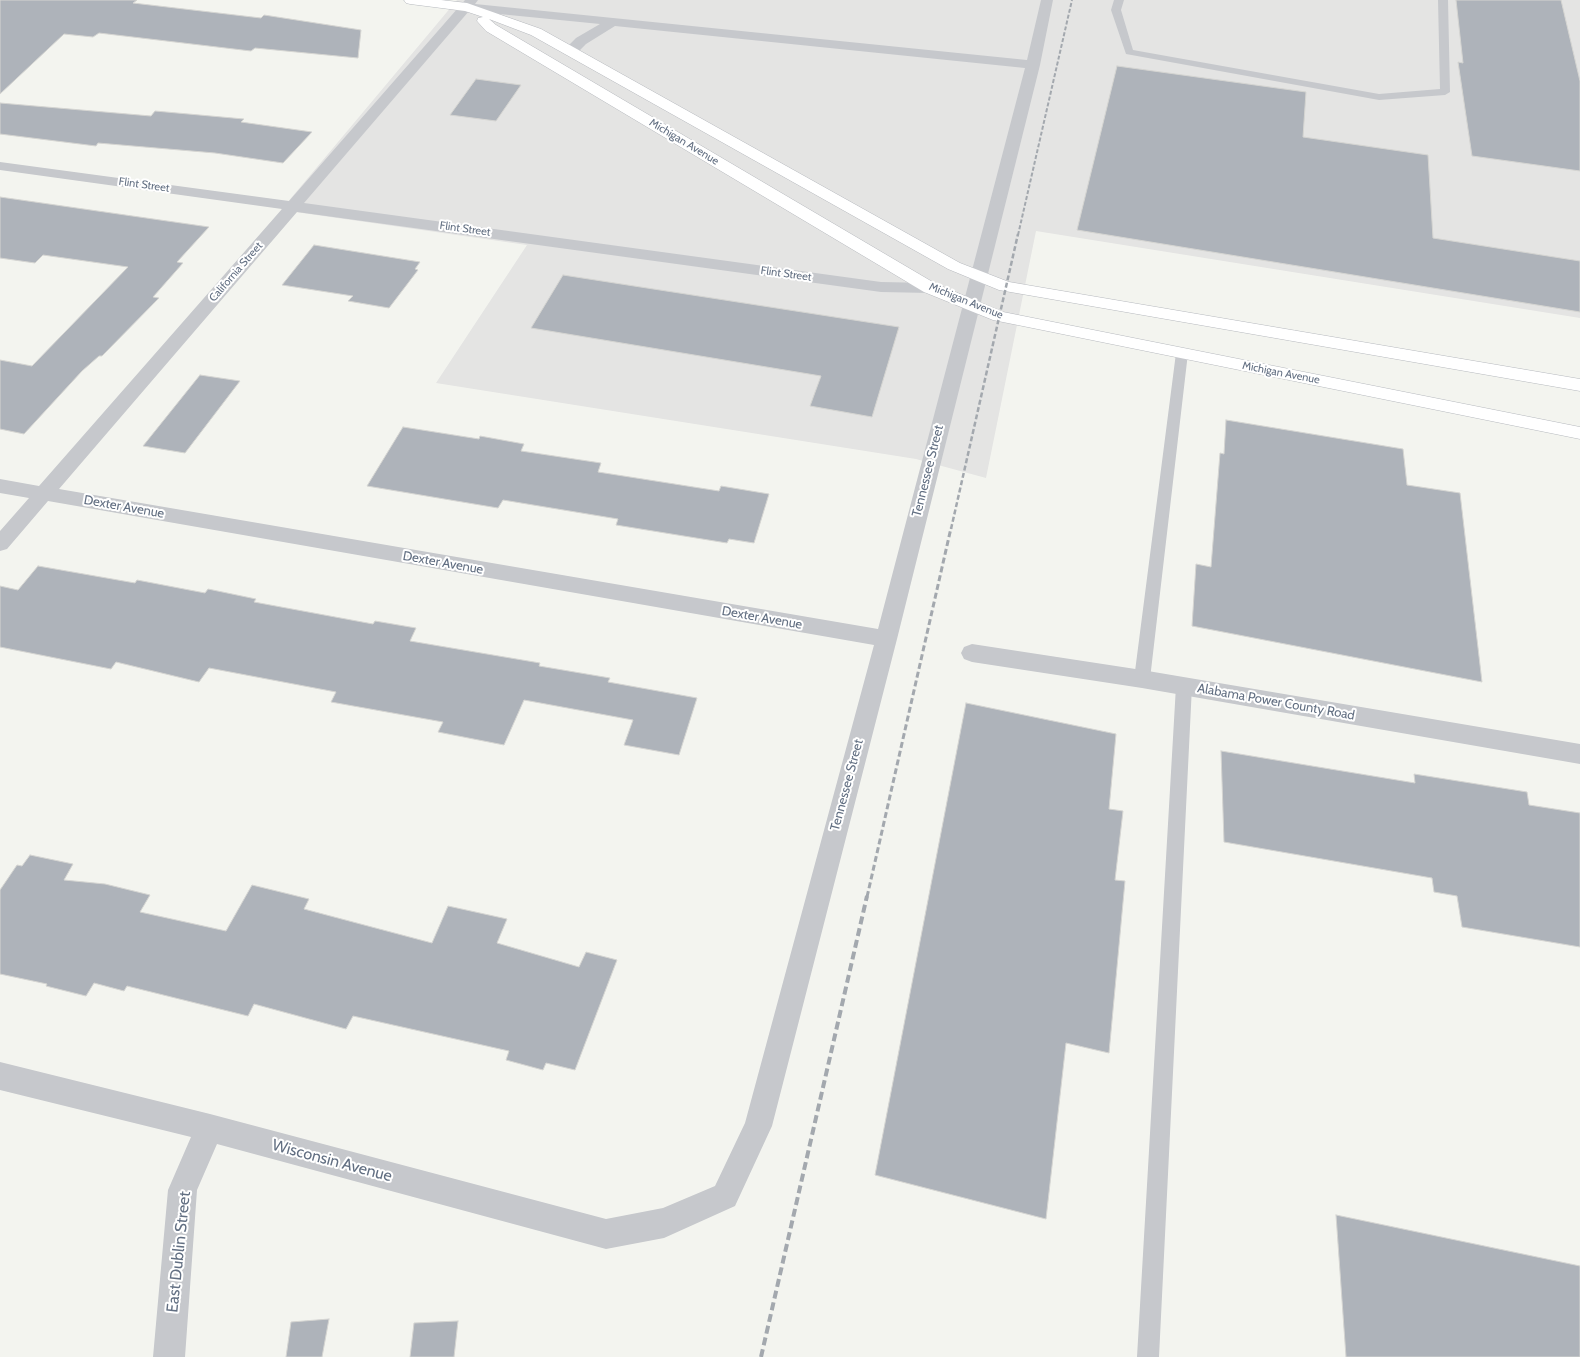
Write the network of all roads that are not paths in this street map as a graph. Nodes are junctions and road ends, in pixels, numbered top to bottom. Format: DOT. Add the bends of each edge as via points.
graph roads {
  1 [pos="410,0"];
  2 [pos="1047,0"];
  3 [pos="1119,0"];
  4 [pos="1443,0"];
  5 [pos="470,3"];
  6 [pos="613,22"];
  7 [pos="571,51"];
  8 [pos="1033,64"];
  9 [pos="0,166"];
  10 [pos="294,206"];
  11 [pos="978,275"];
  12 [pos="930,288"];
  13 [pos="970,304"];
  14 [pos="1182,353"];
  15 [pos="1580,385"];
  16 [pos="1580,433"];
  17 [pos="0,486"];
  18 [pos="44,494"];
  19 [pos="0,544"];
  20 [pos="886,639"];
  21 [pos="972,653"];
  22 [pos="1142,679"];
  23 [pos="1184,686"];
  24 [pos="1580,754"];
  25 [pos="0,1076"];
  26 [pos="210,1128"];
  27 [pos="664,1223"];
  28 [pos="169,1357"];
  29 [pos="1148,1357"];
  1 -- 5 [label="main road, Michigan Avenue"];
  2 -- 8 [label="street, Tennessee Street"];
  3 -- 4 [label="lane" via="1116,10 1129,52 1378,96 1445,92"];
  5 -- 6 [label="street"];
  5 -- 7 [label="main road, Michigan Avenue" via="536,32"];
  5 -- 10 [label="street, California Street"];
  5 -- 12 [label="main road, Michigan Avenue" via="491,28"];
  6 -- 7 [label="street" via="581,41"];
  6 -- 8 [label="street"];
  7 -- 11 [label="main road, Michigan Avenue" via="954,266"];
  8 -- 11 [label="street, Tennessee Street"];
  9 -- 10 [label="street, Flint Street"];
  10 -- 12 [label="street, Flint Street" via="873,286"];
  10 -- 18 [label="street, California Street"];
  11 -- 13 [label="street, Tennessee Street"];
  11 -- 15 [label="main road, Michigan Avenue" via="1006,286"];
  12 -- 13 [label="main road, Michigan Avenue"];
  13 -- 14 [label="main road, Michigan Avenue" via="999,316"];
  13 -- 20 [label="street, Tennessee Street"];
  14 -- 16 [label="main road, Michigan Avenue"];
  14 -- 22 [label="lane"];
  17 -- 18 [label="street, Dexter Avenue"];
  18 -- 19 [label="street, California Street"];
  18 -- 20 [label="street, Dexter Avenue"];
  20 -- 27 [label="street, Tennessee Street" via="758,1126 725,1196"];
  21 -- 22 [label="street, Alabama Power County Road"];
  22 -- 23 [label="street, Alabama Power County Road"];
  23 -- 24 [label="street, Alabama Power County Road"];
  23 -- 29 [label="lane"];
  25 -- 26 [label="street, Wisconsin Avenue"];
  26 -- 27 [label="street, Wisconsin Avenue" via="606,1234"];
  26 -- 28 [label="street, East Dublin Street" via="183,1190"];
}
